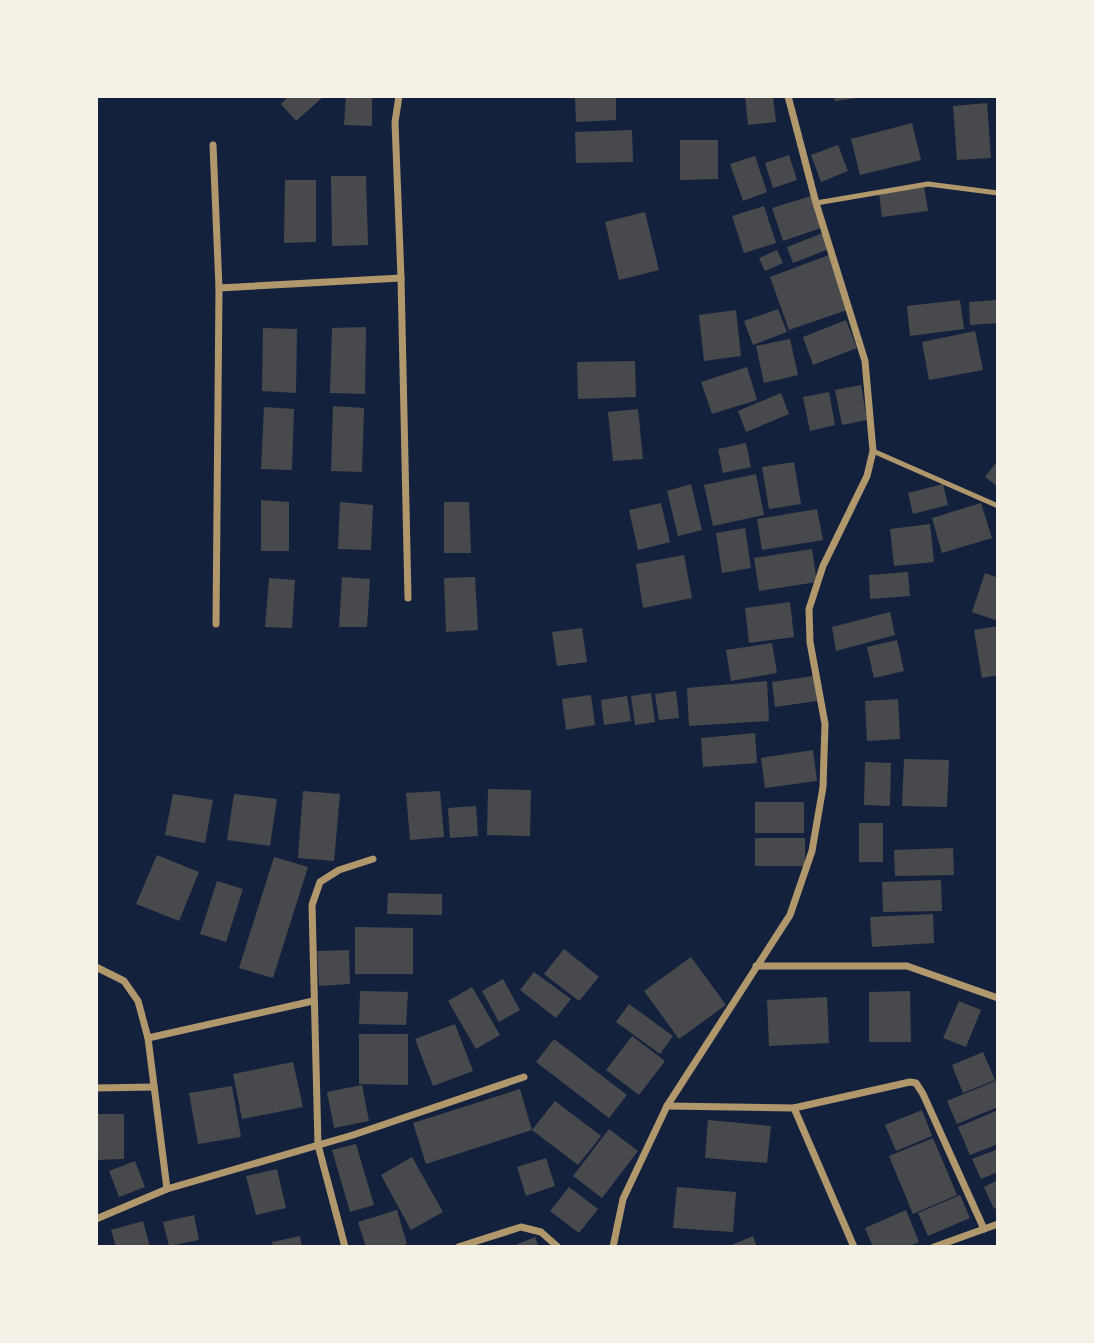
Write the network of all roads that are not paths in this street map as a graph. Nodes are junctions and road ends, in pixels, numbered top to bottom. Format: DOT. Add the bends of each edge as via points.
graph roads {
  1 [pos="399,96"];
  2 [pos="788,96"];
  3 [pos="212,145"];
  4 [pos="998,193"];
  5 [pos="816,203"];
  6 [pos="401,278"];
  7 [pos="219,289"];
  8 [pos="873,451"];
  9 [pos="998,506"];
  10 [pos="408,598"];
  11 [pos="216,624"];
  12 [pos="373,859"];
  13 [pos="756,966"];
  14 [pos="96,967"];
  15 [pos="998,998"];
  16 [pos="313,1001"];
  17 [pos="148,1038"];
  18 [pos="524,1077"];
  19 [pos="154,1087"];
  20 [pos="96,1088"];
  21 [pos="667,1106"];
  22 [pos="794,1108"];
  23 [pos="318,1145"];
  24 [pos="167,1189"];
  25 [pos="96,1219"];
  26 [pos="998,1224"];
  27 [pos="984,1229"];
  28 [pos="345,1247"];
  29 [pos="458,1247"];
  30 [pos="558,1247"];
  31 [pos="613,1247"];
  32 [pos="854,1247"];
  33 [pos="934,1247"];
  1 -- 6 [label="street" via="395,122"];
  2 -- 5 [label="street"];
  3 -- 7 [label="street"];
  4 -- 5 [label="lane" via="928,184"];
  5 -- 8 [label="street" via="865,361"];
  6 -- 7 [label="street"];
  6 -- 10 [label="street"];
  7 -- 11 [label="street"];
  8 -- 9 [label="lane"];
  8 -- 13 [label="street" via="867,476 823,566 809,609 810,642 825,724 823,787 812,851 790,915"];
  12 -- 16 [label="street" via="320,882 312,905"];
  13 -- 15 [label="street" via="907,966"];
  13 -- 21 [label="street"];
  14 -- 17 [label="street" via="124,981 138,1001"];
  16 -- 17 [label="street"];
  16 -- 23 [label="street"];
  17 -- 19 [label="street"];
  18 -- 23 [label="street"];
  19 -- 20 [label="street"];
  19 -- 24 [label="street"];
  21 -- 22 [label="street"];
  21 -- 31 [label="street" via="623,1199"];
  22 -- 27 [label="street" via="916,1083"];
  22 -- 32 [label="street"];
  23 -- 24 [label="street"];
  23 -- 28 [label="street"];
  24 -- 25 [label="street"];
  26 -- 27 [label="street"];
  27 -- 33 [label="street"];
  29 -- 30 [label="street" via="521,1227 541,1232"];
}
